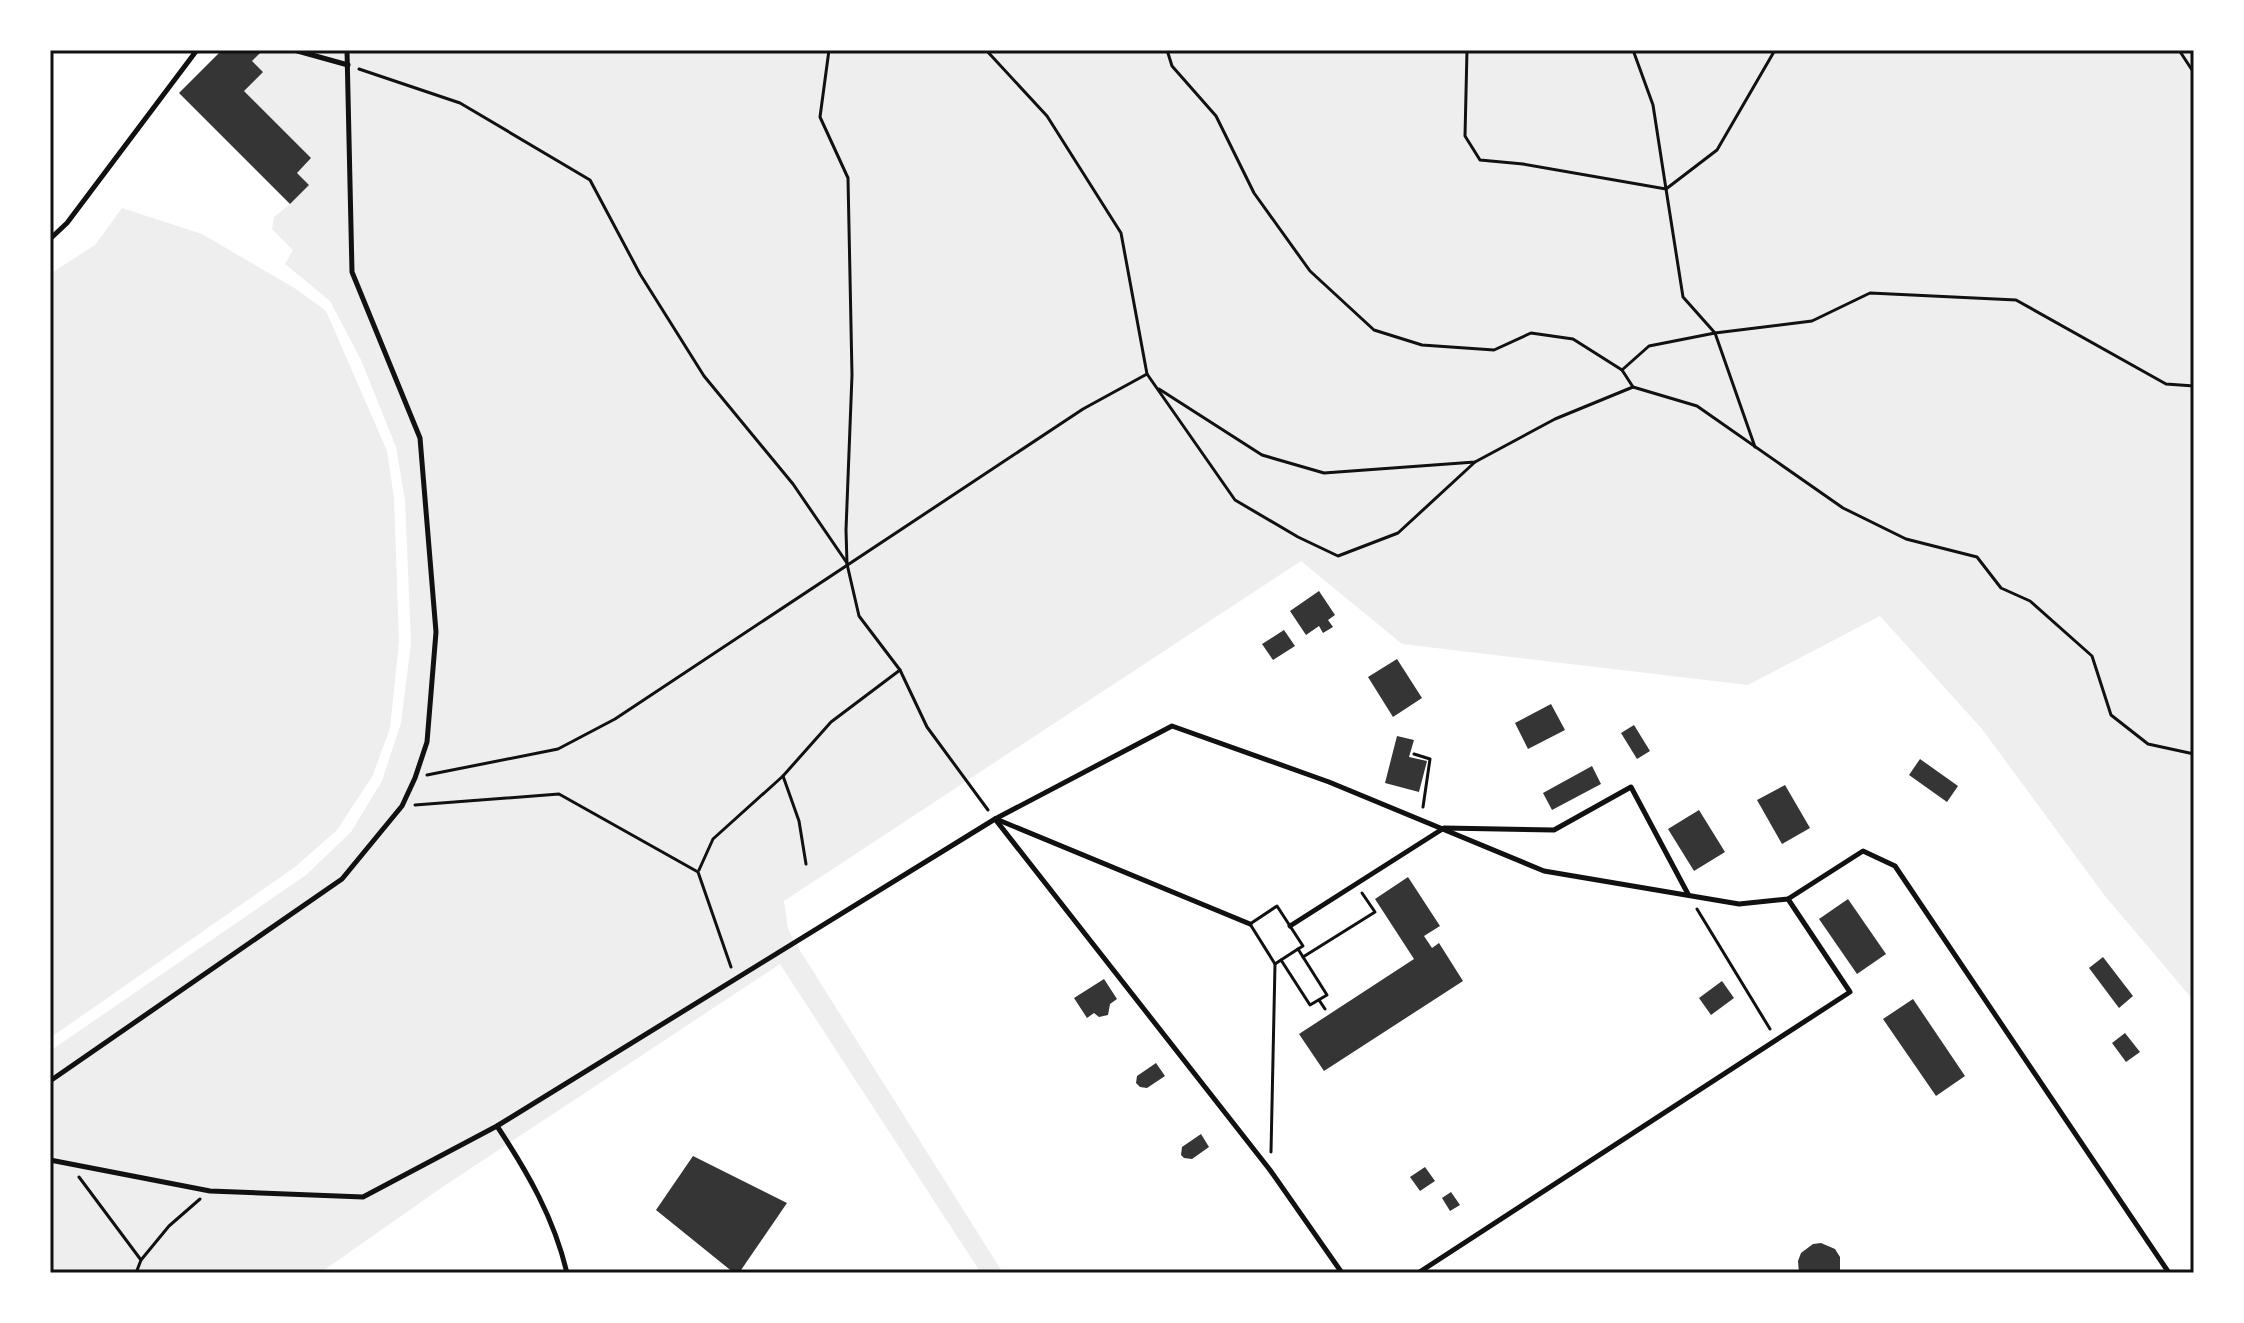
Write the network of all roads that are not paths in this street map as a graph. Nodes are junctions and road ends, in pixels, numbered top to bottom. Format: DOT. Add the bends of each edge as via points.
graph roads {
  1 [pos="197,50"];
  2 [pos="294,50"];
  3 [pos="349,50"];
  4 [pos="348,65"];
  5 [pos="50,239"];
  6 [pos="995,819"];
  7 [pos="1444,828"];
  8 [pos="1689,896"];
  9 [pos="1788,899"];
  10 [pos="1250,924"];
  11 [pos="1290,926"];
  12 [pos="50,1081"];
  13 [pos="497,1126"];
  14 [pos="50,1160"];
  15 [pos="567,1273"];
  16 [pos="1342,1273"];
  17 [pos="1418,1273"];
  18 [pos="2169,1273"];
  1 -- 5 [label="lane"];
  2 -- 4 [label="lane"];
  3 -- 4 [label="lane"];
  4 -- 12 [label="lane" via="352,272 420,438 436,632 427,742 402,806 342,879"];
  6 -- 7 [label="lane" via="1172,726"];
  6 -- 10 [label="lane"];
  6 -- 13 [label="lane"];
  6 -- 16 [label="lane" via="1270,1170"];
  7 -- 8 [label="lane" via="1544,871"];
  7 -- 8 [label="lane" via="1554,830 1631,787"];
  7 -- 11 [label="lane"];
  8 -- 9 [label="lane" via="1739,904"];
  9 -- 17 [label="lane" via="1850,992"];
  9 -- 18 [label="lane" via="1863,851 1895,866"];
  13 -- 14 [label="lane" via="363,1197 210,1191"];
  13 -- 15 [label="lane" via="541,1199 559,1238"];
}
